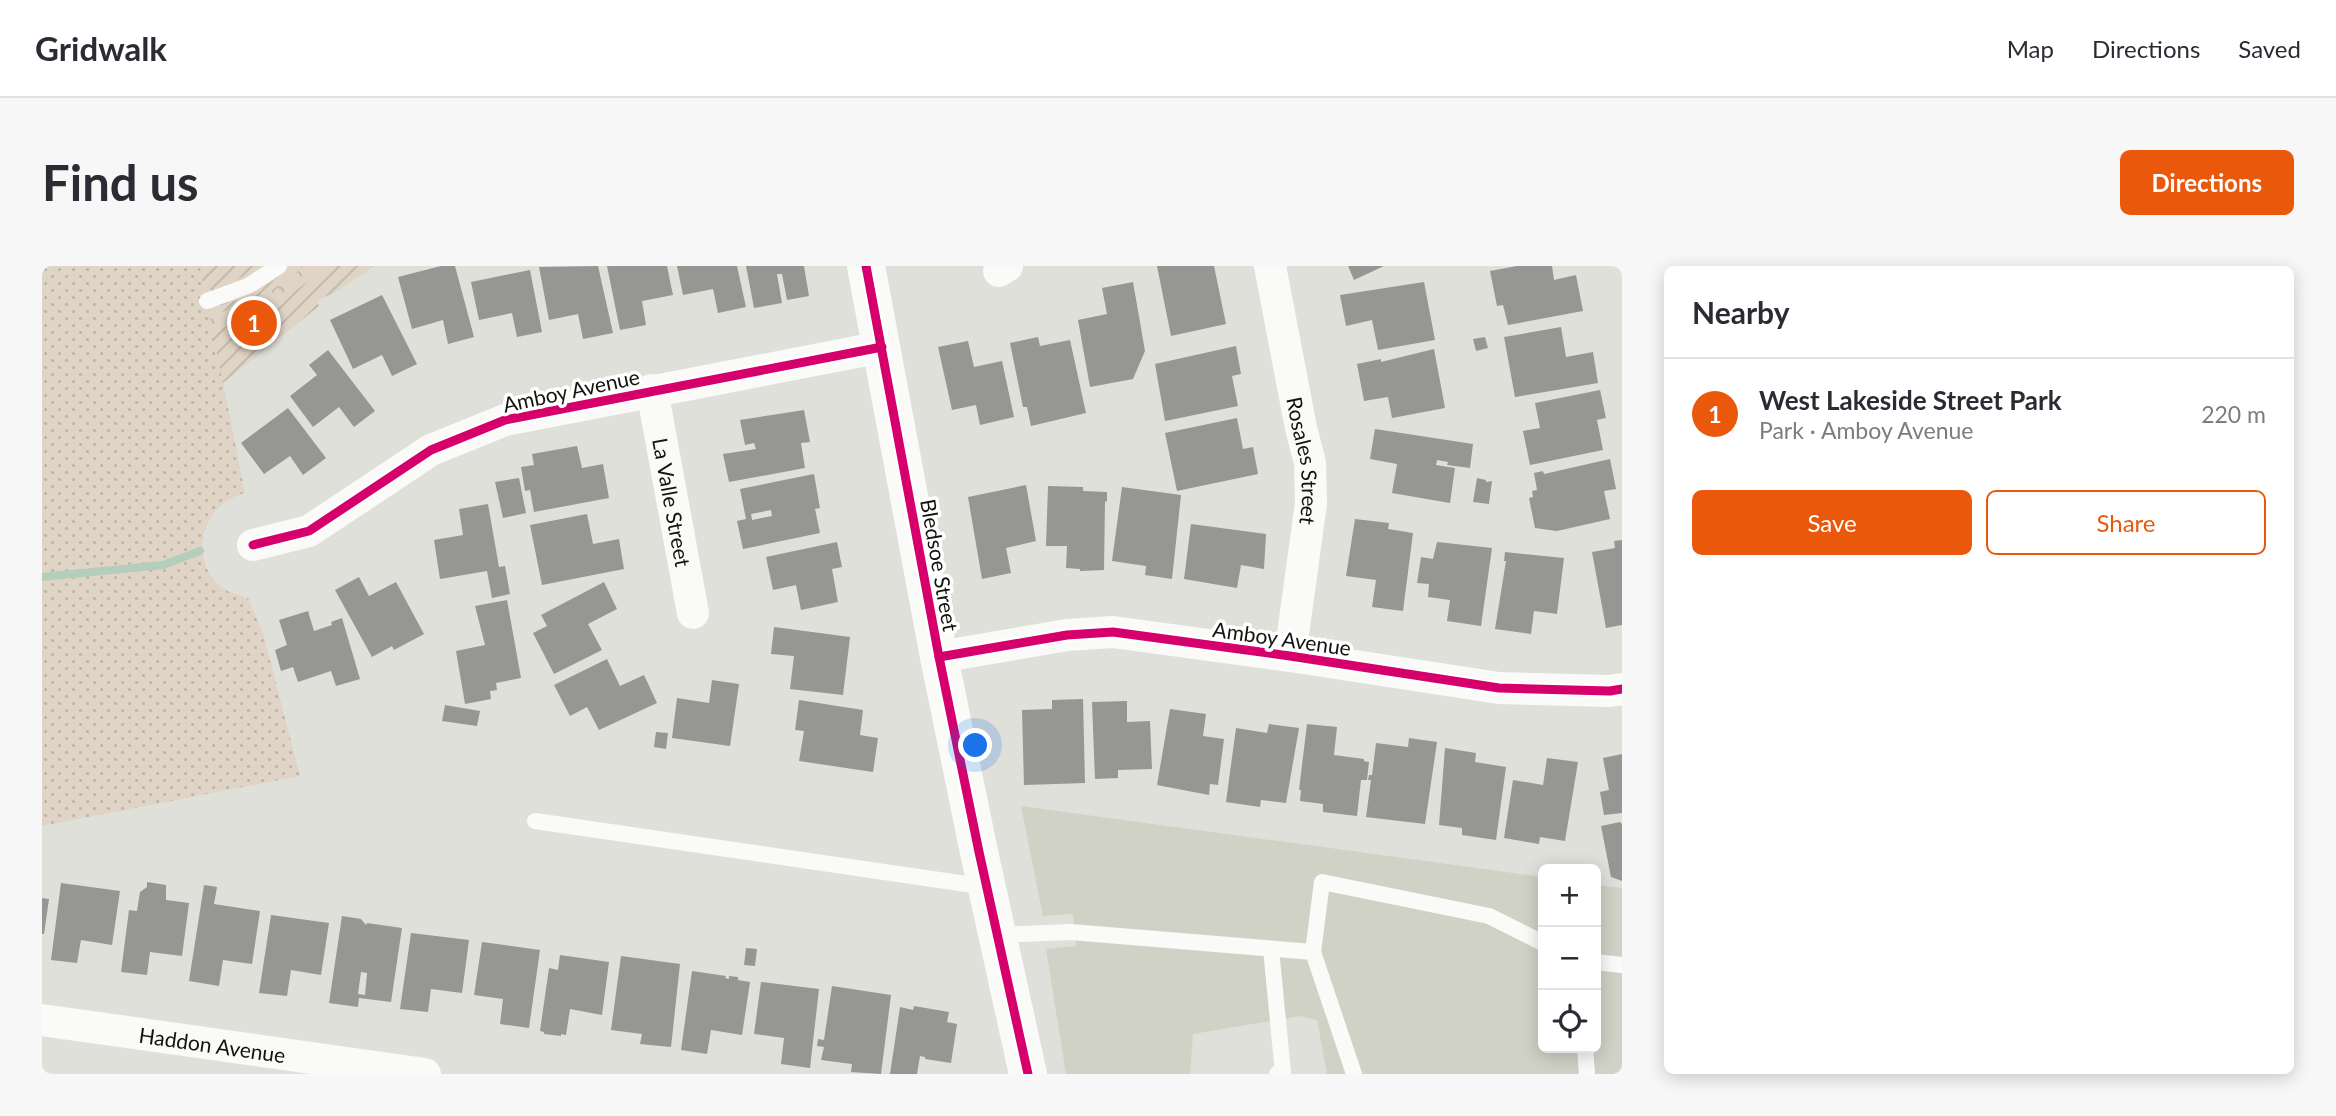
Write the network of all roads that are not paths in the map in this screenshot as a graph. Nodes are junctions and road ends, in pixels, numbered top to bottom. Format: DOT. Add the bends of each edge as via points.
graph roads {
  1 [pos="279,266"];
  2 [pos="866,266"];
  3 [pos="1270,266"];
  4 [pos="206,300"];
  5 [pos="881,347"];
  6 [pos="652,390"];
  7 [pos="253,545"];
  8 [pos="693,613"];
  9 [pos="1290,656"];
  10 [pos="939,657"];
  11 [pos="1622,688"];
  12 [pos="535,821"];
  13 [pos="987,887"];
  14 [pos="997,935"];
  15 [pos="1538,940"];
  16 [pos="1272,948"];
  17 [pos="1312,952"];
  18 [pos="1601,963"];
  19 [pos="1622,965"];
  20 [pos="42,1020"];
  21 [pos="1585,1053"];
  22 [pos="425,1074"];
  23 [pos="1028,1074"];
  24 [pos="1277,1074"];
  25 [pos="1354,1074"];
  26 [pos="1587,1074"];
  1 -- 4 [label="lane" via="248,286"];
  2 -- 5 [label="street, Bledsoe Street"];
  3 -- 9 [label="street, Rosales Street" via="1310,463 1311,503"];
  5 -- 6 [label="street, Amboy Avenue"];
  5 -- 10 [label="street, Bledsoe Street"];
  6 -- 7 [label="street, Amboy Avenue" via="505,421 470,433 431,450 309,531"];
  6 -- 8 [label="street, La Valle Street"];
  9 -- 10 [label="street, Amboy Avenue" via="1113,632 1067,635"];
  9 -- 11 [label="street, Amboy Avenue" via="1499,688"];
  10 -- 13 [label="street, Bledsoe Street"];
  12 -- 13 [label="lane"];
  13 -- 14 [label="street, Bledsoe Street"];
  14 -- 16 [label="lane" via="1076,932"];
  14 -- 23 [label="street, Bledsoe Street"];
  15 -- 17 [label="lane" via="1489,916 1322,882"];
  16 -- 17 [label="lane"];
  16 -- 24 [label="lane" via="1283,1073"];
  17 -- 25 [label="lane"];
  18 -- 19 [label="lane"];
  20 -- 22 [label="street, Haddon Avenue"];
  21 -- 26 [label="lane"];
}
